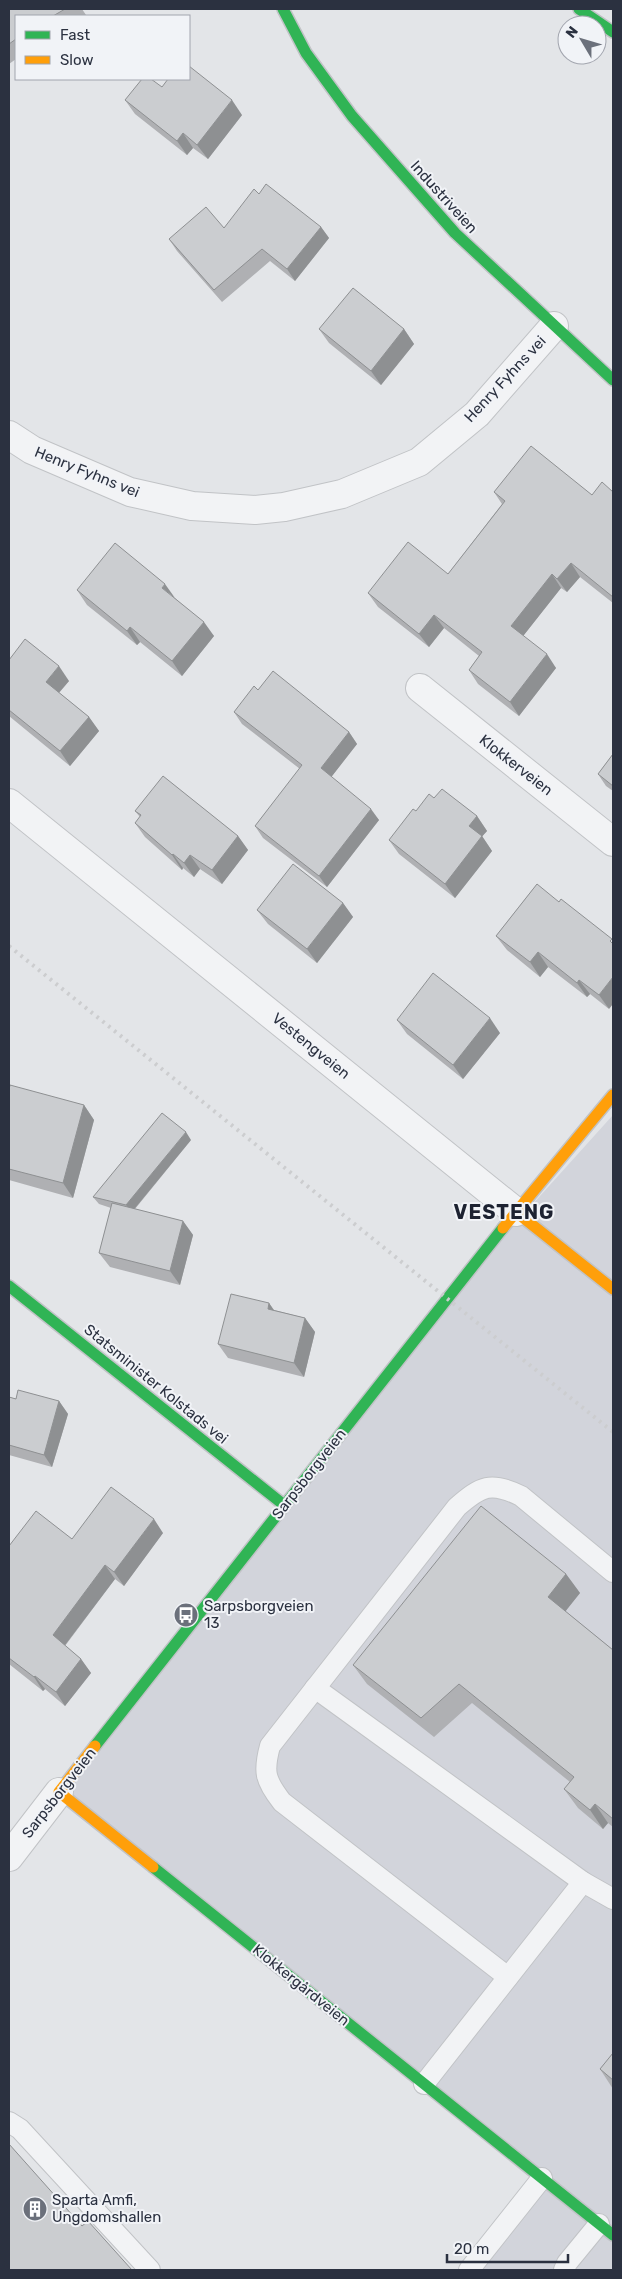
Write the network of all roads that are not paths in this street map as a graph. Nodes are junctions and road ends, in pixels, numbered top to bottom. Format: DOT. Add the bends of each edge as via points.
graph roads {
  1 [pos="283,9"];
  2 [pos="579,9"];
  3 [pos="613,32"];
  4 [pos="554,326"];
  5 [pos="613,380"];
  6 [pos="9,434"];
  7 [pos="420,688"];
  8 [pos="9,803"];
  9 [pos="613,842"];
  10 [pos="613,1095"];
  11 [pos="516,1212"];
  12 [pos="9,1286"];
  13 [pos="613,1290"];
  14 [pos="284,1505"];
  15 [pos="613,1572"];
  16 [pos="315,1688"];
  17 [pos="59,1792"];
  18 [pos="9,1857"];
  19 [pos="583,1882"];
  20 [pos="613,1899"];
  21 [pos="508,1977"];
  22 [pos="424,2084"];
  23 [pos="9,2122"];
  24 [pos="542,2178"];
  25 [pos="606,2230"];
  26 [pos="150,2270"];
  27 [pos="469,2270"];
  28 [pos="564,2270"];
  1 -- 4 [label="street, Industriveien" via="306,52 352,116 456,233"];
  2 -- 3 [label="street"];
  4 -- 5 [label="street, Industriveien"];
  4 -- 6 [label="street, Henry Fyhns vei" via="477,414 419,462 342,494 284,507 255,510 192,506 130,492 32,450"];
  7 -- 9 [label="street, Klokkerveien"];
  8 -- 11 [label="street, Vestengveien"];
  10 -- 11 [label="street, Sarpsborgveien"];
  11 -- 13 [label="street, Vestengveien"];
  11 -- 14 [label="street, Sarpsborgveien"];
  12 -- 14 [label="street, Statsminister Kolstads vei"];
  14 -- 17 [label="street, Sarpsborgveien"];
  15 -- 16 [label="lane" via="521,1496 504,1488 488,1487 474,1492 457,1507"];
  16 -- 19 [label="lane"];
  16 -- 21 [label="lane" via="270,1746 264,1768 270,1787 282,1802"];
  17 -- 18 [label="street, Sarpsborgveien"];
  17 -- 22 [label="street, Klokkergårdveien"];
  19 -- 20 [label="lane"];
  19 -- 21 [label="lane"];
  21 -- 22 [label="lane"];
  22 -- 24 [label="street, Klokkergårdveien"];
  23 -- 26 [label="lane"];
  24 -- 25 [label="street, Klokkergårdveien"];
  24 -- 27 [label="lane"];
  25 -- 28 [label="lane" via="567,2262"];
}
